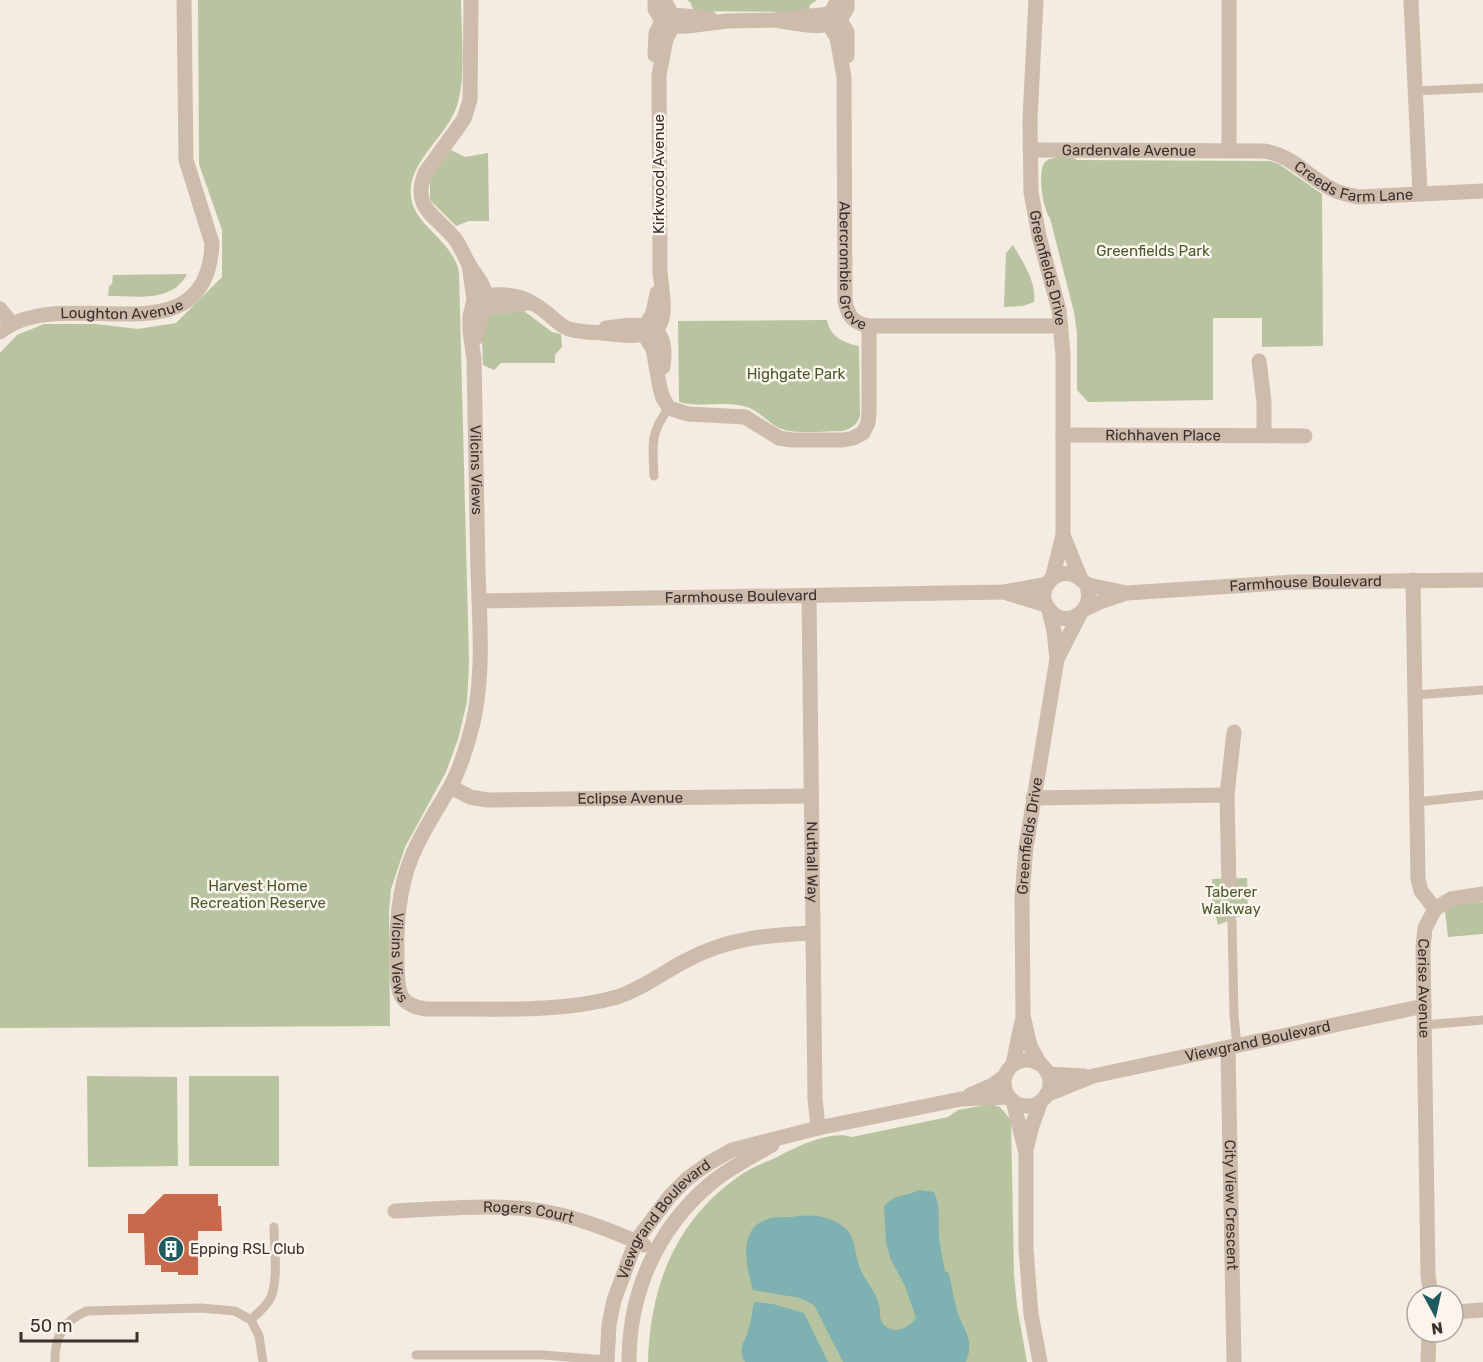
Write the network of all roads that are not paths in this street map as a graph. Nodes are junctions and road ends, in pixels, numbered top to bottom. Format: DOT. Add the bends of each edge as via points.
graph roads {
  1 [pos="184,0"];
  2 [pos="471,0"];
  3 [pos="655,0"];
  4 [pos="664,0"];
  5 [pos="838,0"];
  6 [pos="848,0"];
  7 [pos="1036,0"];
  8 [pos="1229,0"];
  9 [pos="1411,0"];
  10 [pos="833,20"];
  11 [pos="669,21"];
  12 [pos="1483,88"];
  13 [pos="1414,91"];
  14 [pos="1030,150"];
  15 [pos="1229,151"];
  16 [pos="1483,191"];
  17 [pos="1420,193"];
  18 [pos="483,302"];
  19 [pos="0,309"];
  20 [pos="869,326"];
  21 [pos="1061,326"];
  22 [pos="3,329"];
  23 [pos="648,330"];
  24 [pos="1259,361"];
  25 [pos="669,408"];
  26 [pos="1063,435"];
  27 [pos="1264,436"];
  28 [pos="1305,436"];
  29 [pos="654,476"];
  30 [pos="1063,536"];
  31 [pos="1483,579"];
  32 [pos="1413,580"];
  33 [pos="1050,581"];
  34 [pos="1083,581"];
  35 [pos="1004,592"];
  36 [pos="1127,593"];
  37 [pos="809,596"];
  38 [pos="479,601"];
  39 [pos="1047,607"];
  40 [pos="1082,612"];
  41 [pos="1057,659"];
  42 [pos="1483,690"];
  43 [pos="1415,695"];
  44 [pos="1234,732"];
  45 [pos="451,787"];
  46 [pos="1227,795"];
  47 [pos="1483,795"];
  48 [pos="811,796"];
  49 [pos="1034,798"];
  50 [pos="1416,802"];
  51 [pos="1229,887"];
  52 [pos="1483,894"];
  53 [pos="1435,909"];
  54 [pos="1232,922"];
  55 [pos="813,933"];
  56 [pos="1424,1006"];
  57 [pos="1023,1015"];
  58 [pos="1483,1020"];
  59 [pos="1424,1025"];
  60 [pos="1233,1047"];
  61 [pos="1044,1069"];
  62 [pos="1009,1070"];
  63 [pos="1093,1076"];
  64 [pos="1044,1098"];
  65 [pos="961,1099"];
  66 [pos="1011,1099"];
  67 [pos="818,1128"];
  68 [pos="788,1136"];
  69 [pos="1026,1153"];
  70 [pos="395,1210"];
  71 [pos="274,1227"];
  72 [pos="636,1241"];
  73 [pos="655,1249"];
  74 [pos="1429,1284"];
  75 [pos="1483,1310"];
  76 [pos="1465,1311"];
  77 [pos="251,1320"];
  78 [pos="1429,1344"];
  79 [pos="417,1355"];
  80 [pos="607,1361"];
  81 [pos="54,1362"];
  82 [pos="263,1362"];
  83 [pos="629,1362"];
  84 [pos="1040,1362"];
  85 [pos="1234,1362"];
  86 [pos="1428,1362"];
  1 -- 22 [label="street, Loughton Avenue" via="186,159 212,243 202,280 193,293 170,310 59,312 26,318"];
  2 -- 18 [label="street, Vilcins Views" via="470,100 464,119 425,173 421,194 428,213 456,240"];
  3 -- 11 [label="street" via="655,9"];
  4 -- 11 [label="street"];
  5 -- 10 [label="street"];
  6 -- 10 [label="street" via="847,8"];
  7 -- 14 [label="street, Greenfields Drive"];
  8 -- 15 [label="street"];
  9 -- 13 [label="street"];
  10 -- 11 [label="street" via="815,26 774,20"];
  10 -- 20 [label="street, Abercrombie Grove" via="844,77 845,301 851,318"];
  11 -- 23 [label="street, Kirkwood Avenue" via="659,75 660,272"];
  12 -- 13 [label="lane"];
  13 -- 17 [label="street"];
  14 -- 15 [label="street, Gardenvale Avenue"];
  14 -- 21 [label="street, Greenfields Drive" via="1031,192"];
  15 -- 17 [label="street, Creeds Farm Lane" via="1275,152 1343,194 1359,197"];
  16 -- 17 [label="street, Creeds Farm Lane"];
  18 -- 23 [label="street" via="500,294 518,296 570,329 587,331 629,325"];
  18 -- 38 [label="street, Vilcins Views" via="470,316"];
  19 -- 22 [label="street"];
  20 -- 21 [label="street, Abercrombie Grove"];
  20 -- 25 [label="street" via="868,423 863,433 853,438 779,438 745,417 688,414"];
  21 -- 26 [label="street, Greenfields Drive"];
  23 -- 25 [label="street" via="663,343 660,388"];
  24 -- 27 [label="street"];
  25 -- 29 [label="lane" via="654,432"];
  26 -- 27 [label="street, Richhaven Place"];
  26 -- 30 [label="street, Greenfields Drive"];
  27 -- 28 [label="street, Richhaven Place"];
  30 -- 33 [label="street, Greenfields Drive"];
  30 -- 34 [label="street, Greenfields Drive"];
  31 -- 32 [label="street, Farmhouse Boulevard"];
  32 -- 36 [label="street, Farmhouse Boulevard" via="1294,582"];
  32 -- 43 [label="street"];
  33 -- 34 [label="street" via="1067,573"];
  33 -- 35 [label="street, Farmhouse Boulevard"];
  33 -- 39 [label="street" via="1044,594"];
  34 -- 36 [label="street, Farmhouse Boulevard"];
  34 -- 40 [label="street" via="1089,597"];
  35 -- 37 [label="street, Farmhouse Boulevard"];
  35 -- 39 [label="street, Farmhouse Boulevard"];
  36 -- 40 [label="street, Farmhouse Boulevard"];
  37 -- 38 [label="street, Farmhouse Boulevard"];
  37 -- 48 [label="street, Nuthall Way"];
  38 -- 45 [label="street, Vilcins Views" via="477,701 469,739"];
  39 -- 40 [label="street" via="1067,619"];
  39 -- 41 [label="street, Greenfields Drive"];
  40 -- 41 [label="street, Greenfields Drive"];
  41 -- 49 [label="street, Greenfields Drive"];
  42 -- 43 [label="lane"];
  43 -- 50 [label="street"];
  44 -- 46 [label="street"];
  45 -- 48 [label="street, Eclipse Avenue" via="487,800"];
  45 -- 55 [label="street, Vilcins Views" via="412,856 398,910 398,983 405,1003 414,1007 533,1008 590,1004 644,986 685,961 728,943 773,934"];
  46 -- 49 [label="street"];
  46 -- 51 [label="street"];
  47 -- 50 [label="lane"];
  48 -- 55 [label="street, Nuthall Way"];
  49 -- 57 [label="street, Greenfields Drive" via="1022,897"];
  50 -- 53 [label="street" via="1418,879 1421,891"];
  52 -- 53 [label="street" via="1451,898"];
  53 -- 56 [label="street, Cerise Avenue" via="1423,937"];
  54 -- 60 [label="lane"];
  55 -- 67 [label="street, Nuthall Way"];
  56 -- 59 [label="street, Cerise Avenue"];
  56 -- 60 [label="street, Viewgrand Boulevard"];
  57 -- 61 [label="street, Greenfields Drive" via="1030,1046"];
  57 -- 62 [label="street, Greenfields Drive"];
  58 -- 59 [label="lane"];
  59 -- 74 [label="street, Cerise Avenue"];
  60 -- 63 [label="street, Viewgrand Boulevard"];
  60 -- 85 [label="street, City View Crescent"];
  61 -- 62 [label="street" via="1027,1060"];
  61 -- 63 [label="street, Viewgrand Boulevard"];
  61 -- 64 [label="street" via="1050,1084"];
  62 -- 65 [label="street, Viewgrand Boulevard" via="991,1086"];
  62 -- 66 [label="street" via="1004,1083"];
  63 -- 64 [label="street, Viewgrand Boulevard"];
  64 -- 66 [label="street" via="1027,1106"];
  64 -- 69 [label="street"];
  65 -- 66 [label="street, Viewgrand Boulevard"];
  65 -- 67 [label="street, Viewgrand Boulevard"];
  66 -- 69 [label="street"];
  67 -- 68 [label="street, Viewgrand Boulevard"];
  68 -- 72 [label="street, Viewgrand Boulevard" via="732,1150 709,1163 670,1196"];
  68 -- 73 [label="street, Viewgrand Boulevard" via="712,1183 685,1207"];
  69 -- 84 [label="street" via="1026,1248"];
  70 -- 72 [label="street, Rogers Court" via="532,1210 573,1218"];
  71 -- 77 [label="lane" via="273,1292"];
  72 -- 73 [label="street, Rogers Court"];
  72 -- 80 [label="street, Viewgrand Boulevard" via="614,1300"];
  73 -- 83 [label="street, Viewgrand Boulevard" via="632,1319"];
  75 -- 76 [label="street"];
  77 -- 81 [label="lane" via="235,1311 213,1309 87,1311 61,1329"];
  77 -- 82 [label="lane" via="259,1336"];
  78 -- 86 [label="street"];
  79 -- 80 [label="lane" via="543,1355"];
}
